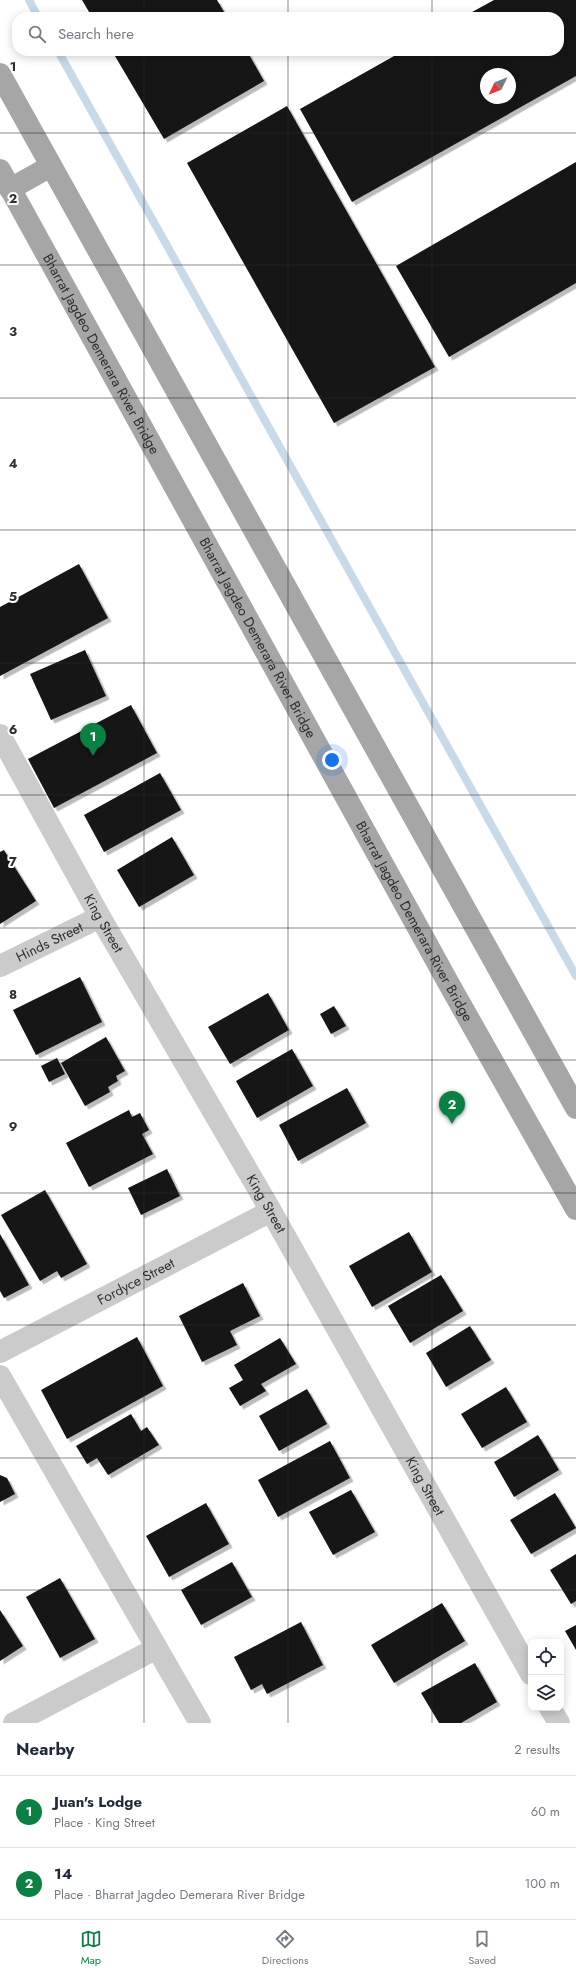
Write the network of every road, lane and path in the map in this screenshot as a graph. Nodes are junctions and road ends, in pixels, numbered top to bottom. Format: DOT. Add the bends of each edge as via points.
graph roads {
  1 [pos="0,74"];
  2 [pos="51,166"];
  3 [pos="5,180"];
  4 [pos="0,735"];
  5 [pos="100,918"];
  6 [pos="0,966"];
  7 [pos="576,1108"];
  8 [pos="576,1208"];
  9 [pos="271,1211"];
  10 [pos="0,1352"];
  11 [pos="0,1376"];
  12 [pos="157,1648"];
  13 [pos="528,1669"];
  14 [pos="552,1711"];
  15 [pos="14,1723"];
  16 [pos="200,1723"];
  17 [pos="558,1723"];
  1 -- 2 [label="main road"];
  2 -- 3 [label="main road"];
  2 -- 7 [label="main road"];
  3 -- 8 [label="main road, Bharrat Jagdeo Demerara River Bridge" via="467,1016"];
  4 -- 5 [label="street, King Street"];
  5 -- 6 [label="street, Hinds Street"];
  5 -- 9 [label="street, King Street"];
  9 -- 10 [label="street, Fordyce Street"];
  9 -- 13 [label="street, King Street"];
  11 -- 12 [label="street"];
  12 -- 15 [label="street"];
  12 -- 16 [label="street"];
  14 -- 17 [label="street"];
}
